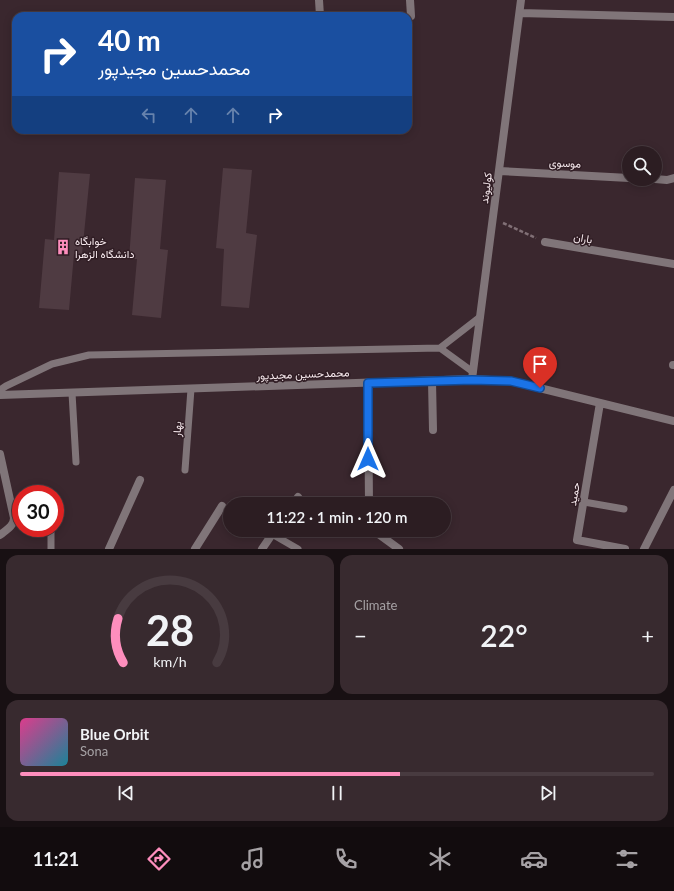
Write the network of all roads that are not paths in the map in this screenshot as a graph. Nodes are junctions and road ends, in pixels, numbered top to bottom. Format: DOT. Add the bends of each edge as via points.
graph roads {
  1 [pos="319,0"];
  2 [pos="410,0"];
  3 [pos="522,0"];
  4 [pos="320,12"];
  5 [pos="411,12"];
  6 [pos="520,13"];
  7 [pos="674,17"];
  8 [pos="499,171"];
  9 [pos="622,178"];
  10 [pos="674,178"];
  11 [pos="662,180"];
  12 [pos="545,242"];
  13 [pos="674,264"];
  14 [pos="480,317"];
  15 [pos="440,348"];
  16 [pos="473,376"];
  17 [pos="432,381"];
  18 [pos="368,383"];
  19 [pos="191,389"];
  20 [pos="0,390"];
  21 [pos="72,393"];
  22 [pos="0,395"];
  23 [pos="600,403"];
  24 [pos="674,421"];
  25 [pos="433,430"];
  26 [pos="0,454"];
  27 [pos="76,462"];
  28 [pos="185,470"];
  29 [pos="140,480"];
  30 [pos="674,490"];
  31 [pos="369,497"];
  32 [pos="584,502"];
  33 [pos="222,506"];
  34 [pos="624,510"];
  35 [pos="0,535"];
  36 [pos="51,537"];
  37 [pos="270,537"];
  38 [pos="280,537"];
  39 [pos="383,537"];
  40 [pos="51,549"];
  41 [pos="109,549"];
  42 [pos="195,549"];
  43 [pos="262,549"];
  44 [pos="298,549"];
  45 [pos="399,549"];
  46 [pos="625,549"];
  47 [pos="644,549"];
  1 -- 4 [label="street"];
  2 -- 5 [label="street"];
  3 -- 6 [label="street, کولیوند"];
  6 -- 7 [label="street"];
  6 -- 8 [label="street, کولیوند"];
  8 -- 9 [label="street, موسوی"];
  8 -- 14 [label="street, کولیوند"];
  10 -- 11 [label="street"];
  12 -- 13 [label="street, باران"];
  14 -- 15 [label="lane"];
  14 -- 16 [label="street, کولیوند"];
  15 -- 16 [label="lane"];
  15 -- 20 [label="lane" via="89,355 52,364"];
  16 -- 17 [label="street, محمدحسین مجیدپور"];
  16 -- 23 [label="street, محمدحسین مجیدپور" via="511,381"];
  17 -- 18 [label="street, محمدحسین مجیدپور"];
  17 -- 25 [label="street"];
  18 -- 19 [label="street, محمدحسین مجیدپور"];
  18 -- 31 [label="street"];
  19 -- 21 [label="street, محمدحسین مجیدپور"];
  19 -- 28 [label="lane, بهار"];
  21 -- 22 [label="street, محمدحسین مجیدپور"];
  21 -- 27 [label="lane"];
  23 -- 24 [label="street, محمدحسین مجیدپور"];
  23 -- 32 [label="street, حمید"];
  26 -- 35 [label="street" via="14,522"];
  29 -- 41 [label="street"];
  30 -- 47 [label="street"];
  32 -- 34 [label="lane"];
  32 -- 46 [label="street, حمید" via="578,540"];
  33 -- 42 [label="street"];
  36 -- 40 [label="lane"];
  37 -- 43 [label="street"];
  38 -- 44 [label="lane"];
  39 -- 45 [label="street"];
}
